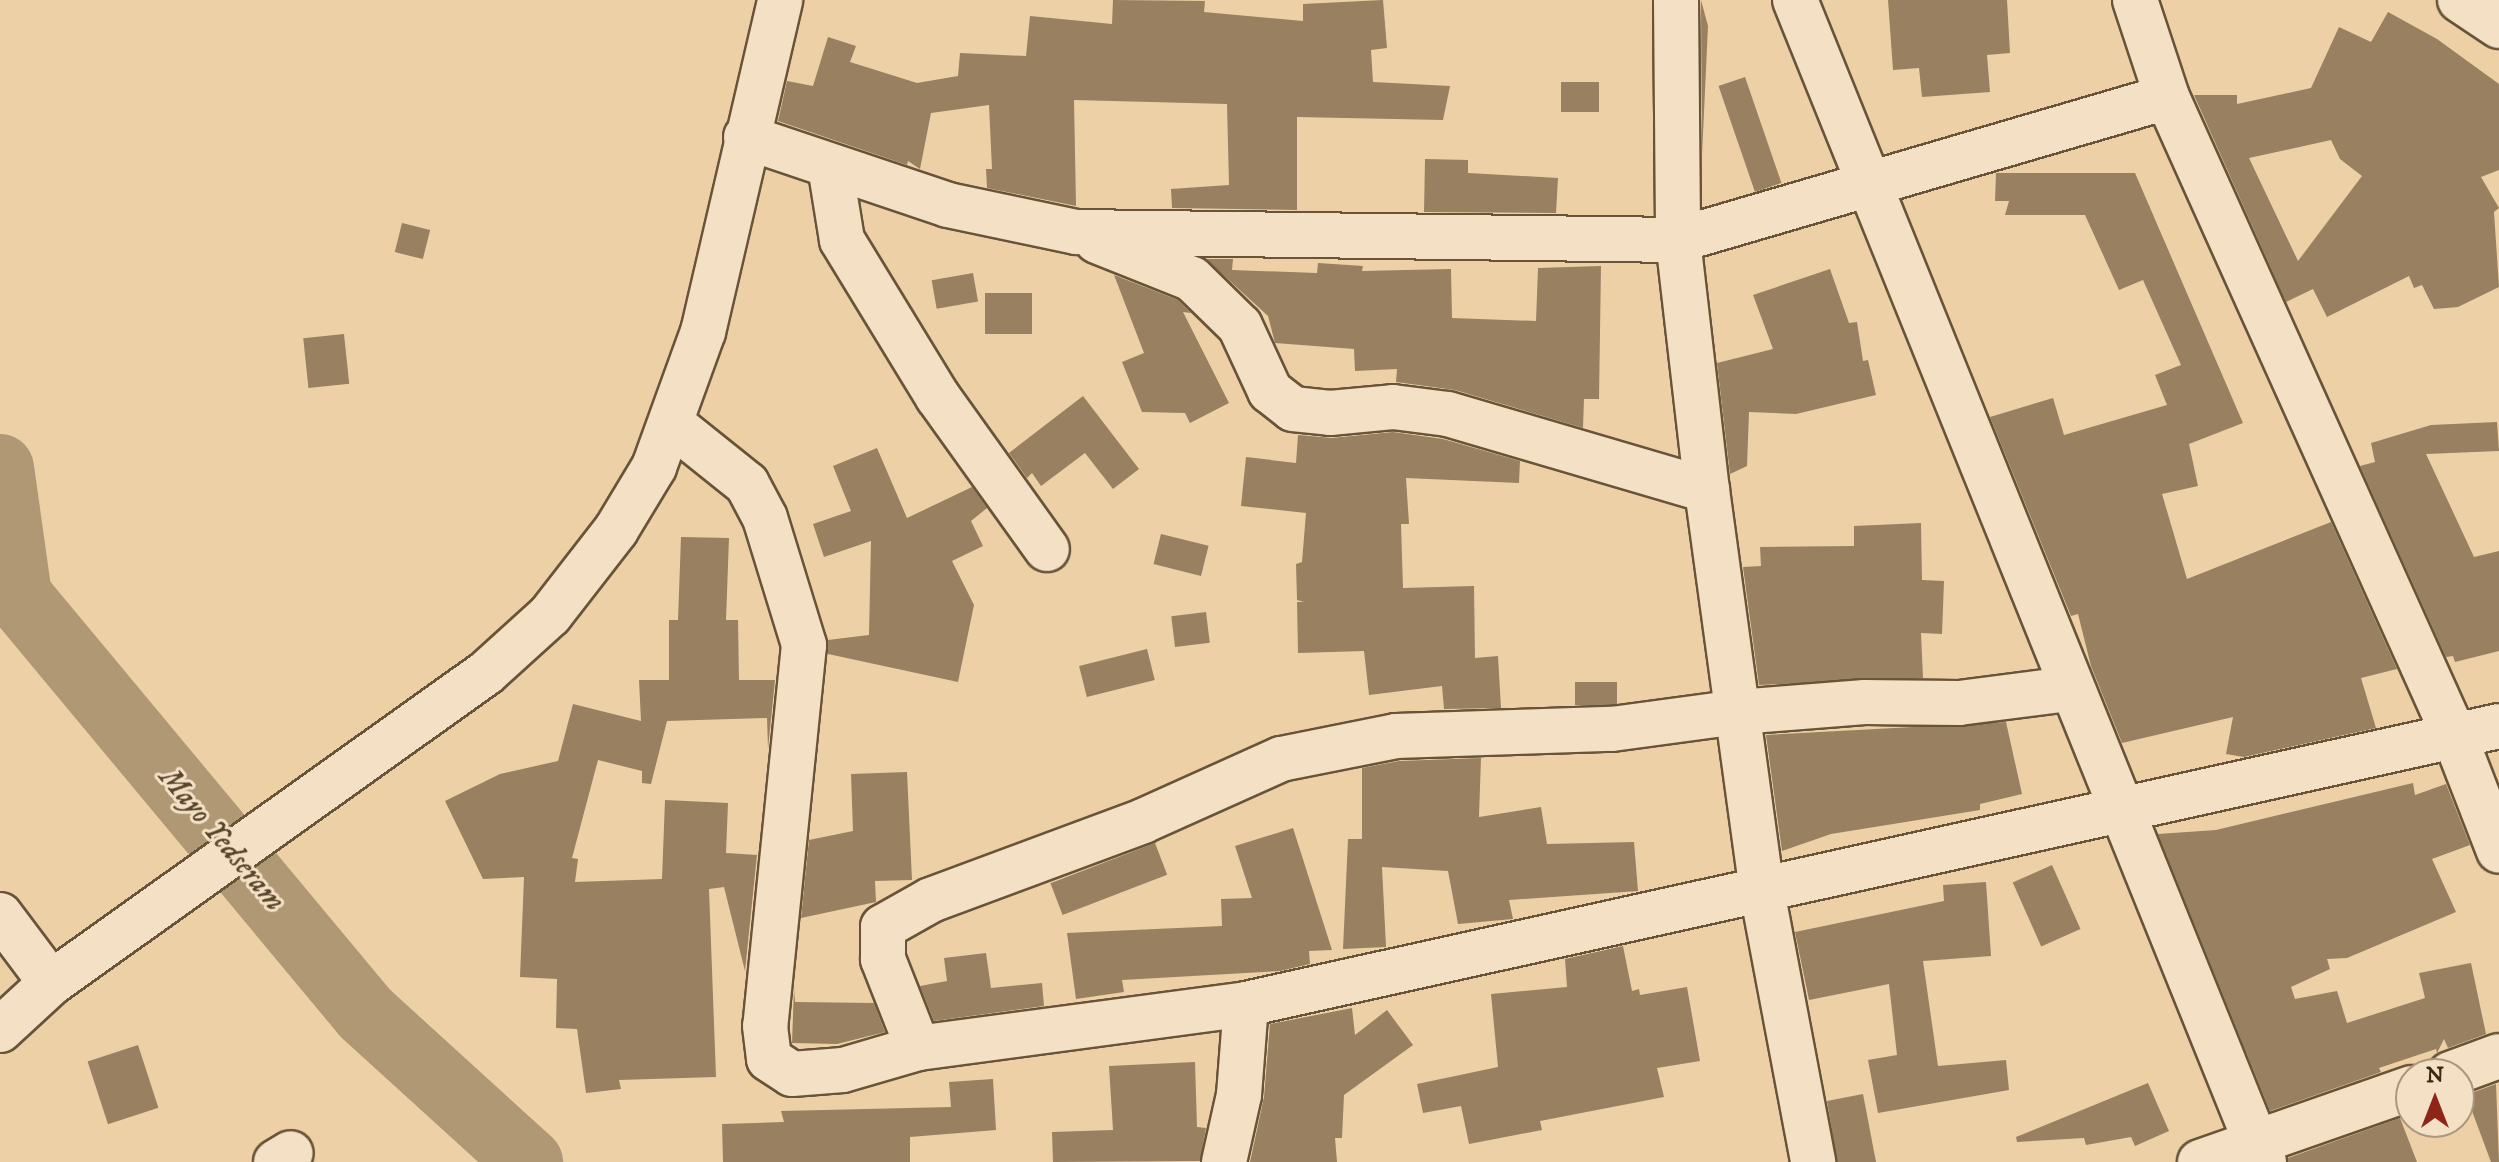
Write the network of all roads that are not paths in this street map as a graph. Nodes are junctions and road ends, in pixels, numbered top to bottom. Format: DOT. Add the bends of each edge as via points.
graph roads {
  1 [pos="780,0"];
  2 [pos="1676,0"];
  3 [pos="1795,0"];
  4 [pos="2135,0"];
  5 [pos="2460,0"];
  6 [pos="2499,26"];
  7 [pos="2167,97"];
  8 [pos="746,137"];
  9 [pos="830,166"];
  10 [pos="1867,187"];
  11 [pos="1076,232"];
  12 [pos="1678,240"];
  13 [pos="672,424"];
  14 [pos="1707,490"];
  15 [pos="1047,549"];
  16 [pos="2069,689"];
  17 [pos="1738,712"];
  18 [pos="2499,726"];
  19 [pos="2454,735"];
  20 [pos="2121,813"];
  21 [pos="2499,851"];
  22 [pos="1762,891"];
  23 [pos="0,915"];
  24 [pos="51,983"];
  25 [pos="1246,1004"];
  26 [pos="0,1030"];
  27 [pos="918,1048"];
  28 [pos="2499,1056"];
  29 [pos="2475,1065"];
  30 [pos="2395,1095"];
  31 [pos="2260,1152"];
  32 [pos="1224,1162"];
  33 [pos="1813,1162"];
  34 [pos="2200,1162"];
  1 -- 8 [label="street"];
  2 -- 12 [label="street"];
  3 -- 10 [label="street"];
  4 -- 7 [label="street"];
  5 -- 6 [label="street"];
  7 -- 10 [label="street"];
  7 -- 19 [label="street"];
  8 -- 9 [label="street"];
  8 -- 13 [label="street" via="707,318"];
  9 -- 11 [label="street" via="948,205"];
  9 -- 15 [label="street" via="842,240 938,397"];
  10 -- 12 [label="street"];
  10 -- 16 [label="street"];
  11 -- 12 [label="street"];
  11 -- 14 [label="street" via="1192,279 1240,326 1270,391 1293,409 1330,413 1393,407 1448,414"];
  12 -- 14 [label="street"];
  13 -- 24 [label="street" via="654,467 616,530 550,615 486,673"];
  13 -- 27 [label="street" via="747,484 765,518 804,645 765,1026 769,1059 792,1074 843,1070"];
  14 -- 17 [label="street"];
  16 -- 17 [label="street" via="1959,703 1865,702"];
  16 -- 20 [label="street"];
  17 -- 22 [label="street"];
  17 -- 27 [label="street" via="1612,729 1464,732 1340,745 1281,759 1143,821 931,900 883,927 881,942"];
  18 -- 19 [label="street"];
  19 -- 20 [label="street"];
  19 -- 21 [label="street"];
  20 -- 22 [label="street"];
  20 -- 31 [label="street"];
  22 -- 25 [label="street"];
  22 -- 33 [label="street"];
  23 -- 24 [label="street"];
  24 -- 26 [label="street"];
  25 -- 27 [label="street"];
  25 -- 32 [label="street" via="1239,1095"];
  28 -- 29 [label="street"];
  30 -- 31 [label="street"];
  31 -- 34 [label="street"];
}
